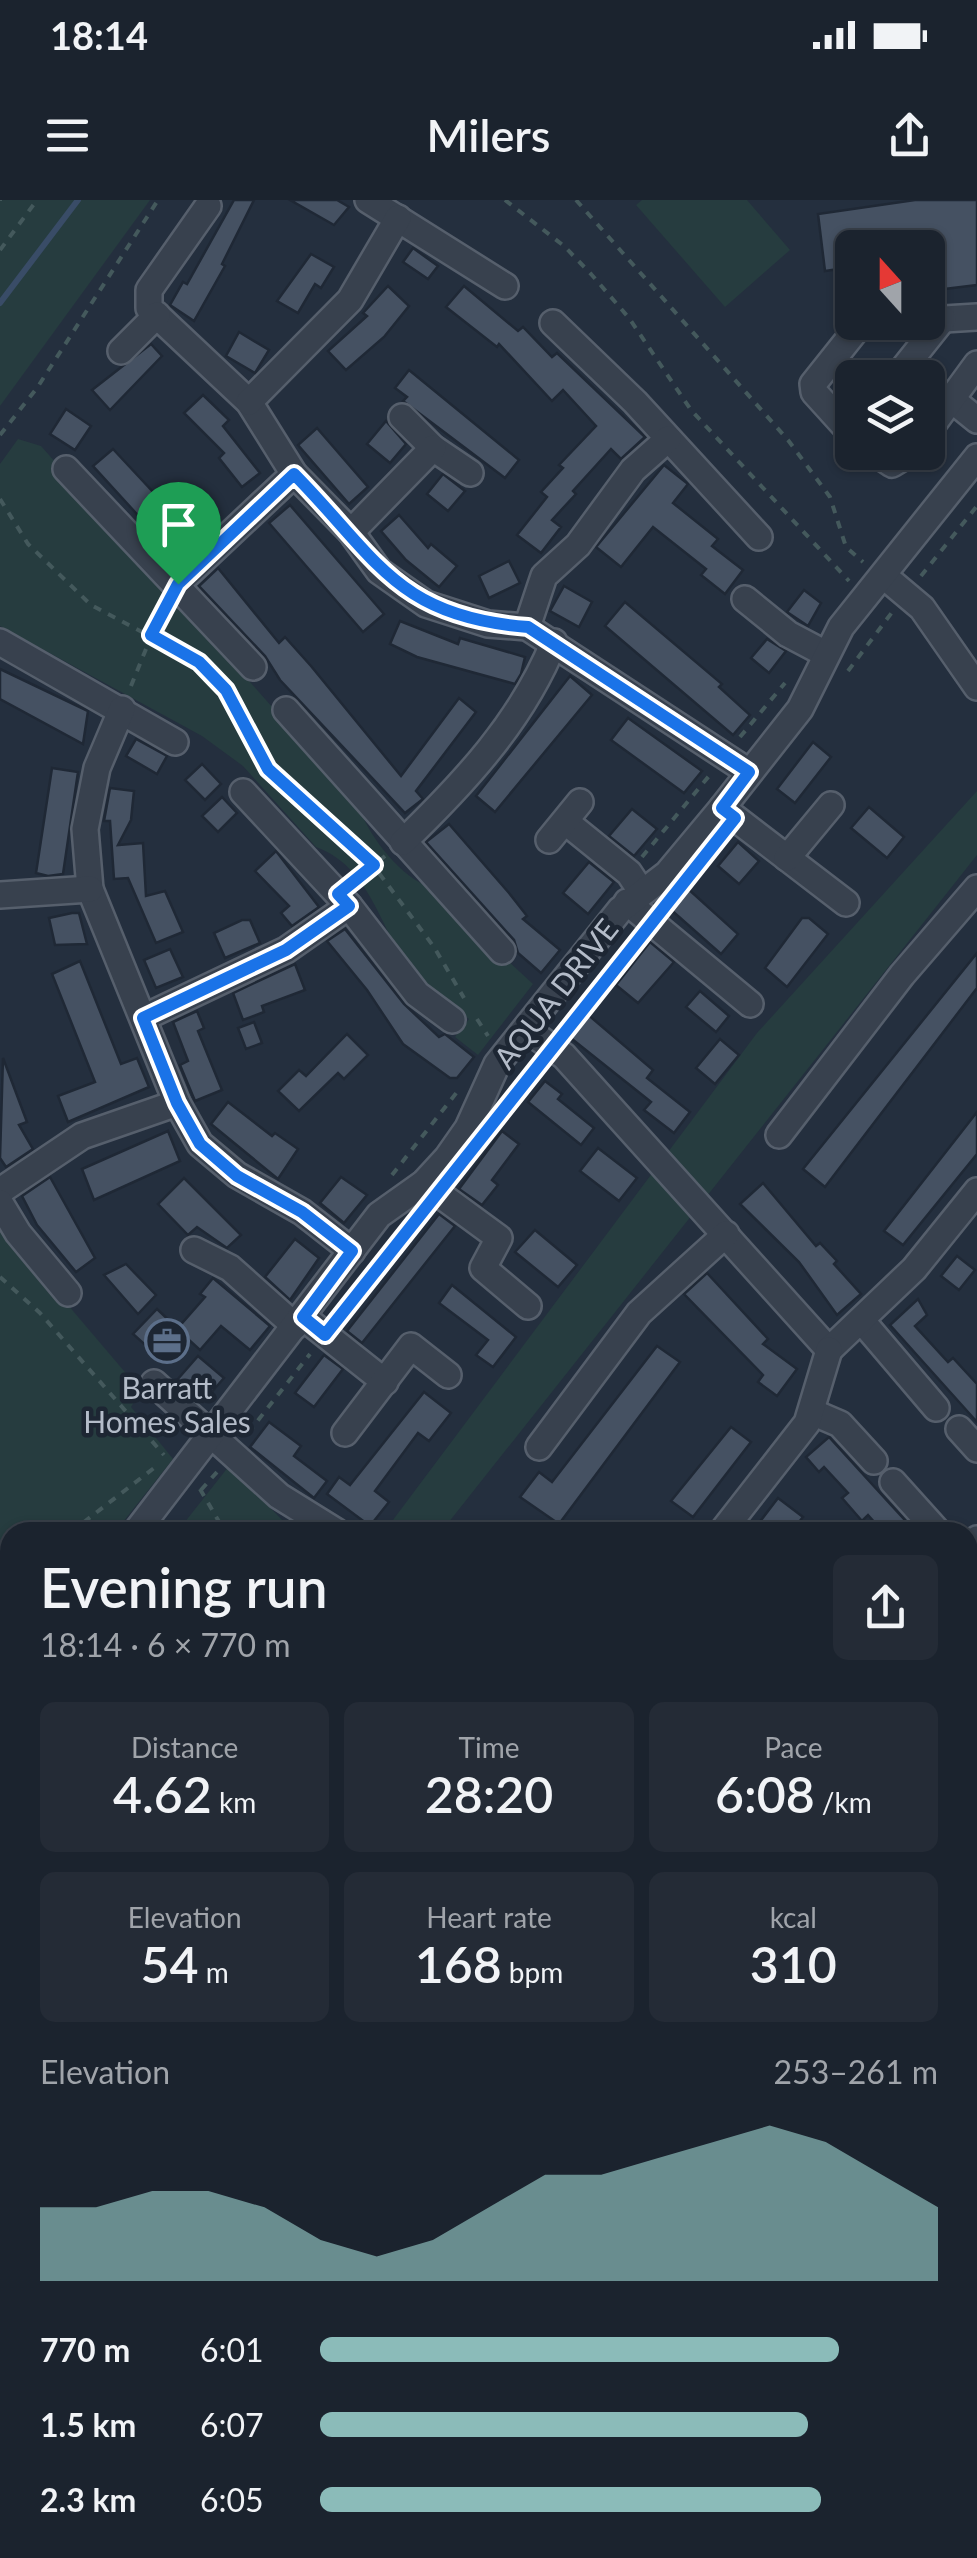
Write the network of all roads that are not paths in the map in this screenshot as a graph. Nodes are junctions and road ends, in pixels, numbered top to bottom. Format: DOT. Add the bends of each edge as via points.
graph roads {
  1 [pos="368,200"];
  2 [pos="208,206"];
  3 [pos="398,218"];
  4 [pos="505,286"];
  5 [pos="157,316"];
  6 [pos="977,317"];
  7 [pos="945,319"];
  8 [pos="553,323"];
  9 [pos="848,340"];
  10 [pos="121,352"];
  11 [pos="977,364"];
  12 [pos="951,399"];
  13 [pos="248,402"];
  14 [pos="945,407"];
  15 [pos="835,415"];
  16 [pos="402,417"];
  17 [pos="977,420"];
  18 [pos="668,439"];
  19 [pos="433,448"];
  20 [pos="977,456"];
  21 [pos="66,469"];
  22 [pos="470,473"];
  23 [pos="294,474"];
  24 [pos="352,532"];
  25 [pos="759,537"];
  26 [pos="884,576"];
  27 [pos="178,584"];
  28 [pos="745,598"];
  29 [pos="528,627"];
  30 [pos="0,642"];
  31 [pos="554,642"];
  32 [pos="824,653"];
  33 [pos="253,667"];
  34 [pos="977,687"];
  35 [pos="122,709"];
  36 [pos="286,710"];
  37 [pos="174,742"];
  38 [pos="749,772"];
  39 [pos="243,792"];
  40 [pos="831,805"];
  41 [pos="722,808"];
  42 [pos="565,822"];
  43 [pos="404,842"];
  44 [pos="787,858"];
  45 [pos="977,888"];
  46 [pos="90,889"];
  47 [pos="0,896"];
  48 [pos="634,896"];
  49 [pos="344,900"];
  50 [pos="846,903"];
  51 [pos="502,951"];
  52 [pos="750,1004"];
  53 [pos="143,1018"];
  54 [pos="452,1020"];
  55 [pos="526,1029"];
  56 [pos="177,1103"];
  57 [pos="779,1134"];
  58 [pos="432,1188"];
  59 [pos="0,1190"];
  60 [pos="977,1191"];
  61 [pos="0,1203"];
  62 [pos="726,1234"];
  63 [pos="194,1250"];
  64 [pos="352,1251"];
  65 [pos="68,1293"];
  66 [pos="528,1306"];
  67 [pos="862,1321"];
  68 [pos="299,1322"];
  69 [pos="829,1350"];
  70 [pos="448,1375"];
  71 [pos="385,1382"];
  72 [pos="154,1383"];
  73 [pos="936,1408"];
  74 [pos="812,1412"];
  75 [pos="958,1429"];
  76 [pos="345,1432"];
  77 [pos="214,1433"];
  78 [pos="539,1447"];
  79 [pos="977,1449"];
  80 [pos="874,1460"];
  81 [pos="894,1482"];
  82 [pos="144,1522"];
  83 [pos="321,1522"];
  84 [pos="730,1522"];
  85 [pos="929,1522"];
  1 -- 3 [label="street"];
  2 -- 5 [label="street" via="148,290"];
  3 -- 4 [label="street"];
  3 -- 13 [label="street" via="350,300"];
  5 -- 10 [label="street"];
  5 -- 13 [label="street"];
  6 -- 7 [label="street"];
  8 -- 18 [label="street"];
  9 -- 15 [label="street" via="813,384"];
  11 -- 12 [label="street"];
  12 -- 14 [label="street"];
  12 -- 17 [label="street"];
  13 -- 23 [label="street"];
  16 -- 19 [label="street"];
  18 -- 25 [label="street"];
  18 -- 29 [label="street" via="633,470 578,545 544,576"];
  19 -- 22 [label="street"];
  19 -- 24 [label="street"];
  20 -- 26 [label="street, AQUA DRIVE"];
  21 -- 27 [label="street"];
  23 -- 24 [label="street"];
  23 -- 27 [label="street"];
  24 -- 29 [label="street" via="379,572 426,604 488,624"];
  26 -- 32 [label="street, AQUA DRIVE"];
  26 -- 34 [label="street" via="922,608"];
  27 -- 33 [label="street"];
  28 -- 32 [label="street"];
  29 -- 31 [label="street"];
  30 -- 35 [label="street"];
  31 -- 38 [label="street"];
  31 -- 43 [label="street" via="534,691 457,790"];
  32 -- 38 [label="street, AQUA DRIVE" via="800,709"];
  35 -- 37 [label="street"];
  35 -- 46 [label="street" via="98,768 85,829"];
  36 -- 43 [label="street"];
  38 -- 41 [label="street, AQUA DRIVE"];
  39 -- 49 [label="street"];
  40 -- 44 [label="street"];
  41 -- 44 [label="street"];
  41 -- 48 [label="street, AQUA DRIVE" via="676,866"];
  42 -- 48 [label="street" via="629,873"];
  43 -- 51 [label="street"];
  44 -- 50 [label="street"];
  45 -- 57 [label="street"];
  46 -- 47 [label="street"];
  46 -- 53 [label="street"];
  48 -- 52 [label="street" via="652,922"];
  48 -- 55 [label="street, AQUA DRIVE"];
  49 -- 53 [label="street" via="286,950"];
  49 -- 54 [label="street" via="418,994"];
  53 -- 56 [label="street"];
  55 -- 58 [label="street, AQUA DRIVE" via="490,1074"];
  55 -- 62 [label="street" via="552,1048"];
  56 -- 59 [label="street" via="82,1136"];
  56 -- 64 [label="street" via="200,1144 237,1176 302,1212"];
  58 -- 64 [label="street, AQUA DRIVE" via="379,1215"];
  58 -- 66 [label="street" via="500,1238 483,1268"];
  60 -- 67 [label="street"];
  61 -- 65 [label="street"];
  62 -- 69 [label="street"];
  62 -- 78 [label="street" via="639,1313"];
  63 -- 68 [label="street" via="230,1268"];
  64 -- 68 [label="street, AQUA DRIVE"];
  67 -- 69 [label="street"];
  67 -- 73 [label="street"];
  68 -- 71 [label="street"];
  68 -- 77 [label="street, AQUA DRIVE"];
  69 -- 74 [label="street"];
  70 -- 71 [label="street" via="411,1346"];
  71 -- 76 [label="street"];
  72 -- 77 [label="street"];
  74 -- 80 [label="street" via="840,1424"];
  74 -- 84 [label="street"];
  75 -- 79 [label="street"];
  77 -- 82 [label="street, AQUA DRIVE"];
  77 -- 83 [label="street" via="279,1496"];
  81 -- 85 [label="street"];
}
